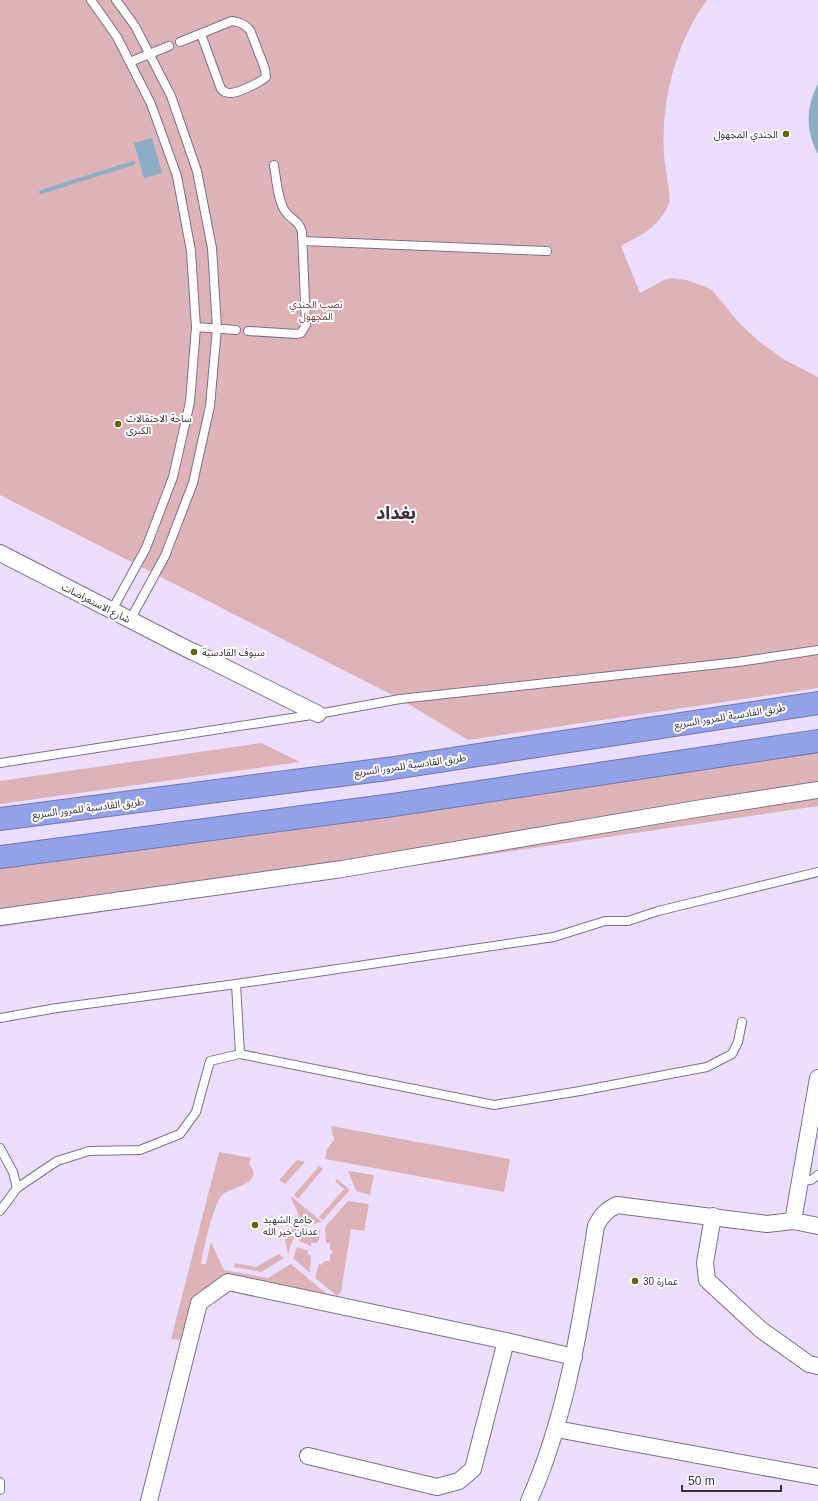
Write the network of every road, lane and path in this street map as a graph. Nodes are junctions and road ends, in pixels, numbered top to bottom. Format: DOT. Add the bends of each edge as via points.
graph roads {
  1 [pos="91,0"];
  2 [pos="116,0"];
  3 [pos="200,34"];
  4 [pos="180,42"];
  5 [pos="170,46"];
  6 [pos="149,54"];
  7 [pos="130,62"];
  8 [pos="274,165"];
  9 [pos="303,241"];
  10 [pos="547,252"];
  11 [pos="196,327"];
  12 [pos="217,328"];
  13 [pos="236,330"];
  14 [pos="248,331"];
  15 [pos="0,554"];
  16 [pos="112,610"];
  17 [pos="130,620"];
  18 [pos="818,650"];
  19 [pos="818,703"];
  20 [pos="318,714"];
  21 [pos="818,741"];
  22 [pos="0,763"];
  23 [pos="818,790"];
  24 [pos="0,819"];
  25 [pos="0,857"];
  26 [pos="818,872"];
  27 [pos="0,917"];
  28 [pos="236,984"];
  29 [pos="0,1018"];
  30 [pos="742,1022"];
  31 [pos="240,1054"];
  32 [pos="818,1078"];
  33 [pos="0,1148"];
  34 [pos="818,1175"];
  35 [pos="800,1181"];
  36 [pos="17,1188"];
  37 [pos="0,1211"];
  38 [pos="713,1216"];
  39 [pos="793,1221"];
  40 [pos="818,1226"];
  41 [pos="506,1341"];
  42 [pos="574,1357"];
  43 [pos="818,1366"];
  44 [pos="556,1429"];
  45 [pos="308,1456"];
  46 [pos="818,1477"];
  47 [pos="0,1482"];
  48 [pos="0,1490"];
  49 [pos="149,1501"];
  50 [pos="529,1501"];
  1 -- 7 [label="lane" via="117,37"];
  2 -- 6 [label="lane" via="135,26"];
  3 -- 3 [label="lane" via="232,21 245,25 250,30 266,77 234,93 225,92 221,89"];
  3 -- 4 [label="lane"];
  5 -- 6 [label="lane"];
  6 -- 7 [label="lane"];
  6 -- 12 [label="lane" via="171,96 197,171 212,248"];
  7 -- 11 [label="lane" via="151,104 177,176 191,251"];
  8 -- 9 [label="lane" via="282,207 300,225"];
  9 -- 10 [label="lane"];
  9 -- 14 [label="lane" via="306,325 304,330 297,334"];
  11 -- 12 [label="lane"];
  11 -- 16 [label="lane" via="190,402 173,477 146,548"];
  12 -- 13 [label="lane"];
  12 -- 17 [label="lane" via="210,406 193,483 165,556"];
  15 -- 16 [label="street, شارع الاستعراضات"];
  16 -- 17 [label="street, شارع الاستعراضات"];
  17 -- 20 [label="street, شارع الاستعراضات"];
  18 -- 20 [label="lane" via="738,662 400,699"];
  19 -- 24 [label="highway, طريق القادسية للمرور السريع" via="387,769"];
  20 -- 22 [label="lane"];
  21 -- 25 [label="highway" via="401,803"];
  23 -- 27 [label="street" via="342,869"];
  26 -- 28 [label="lane" via="658,911 628,921 604,921 554,937"];
  28 -- 29 [label="lane"];
  28 -- 31 [label="lane"];
  30 -- 31 [label="lane" via="738,1042 732,1054 707,1067 494,1105"];
  31 -- 36 [label="lane" via="210,1061 196,1112 180,1134 140,1150 89,1151 57,1161"];
  32 -- 35 [label="street"];
  33 -- 36 [label="lane" via="13,1172"];
  34 -- 35 [label="lane" via="811,1180"];
  35 -- 39 [label="street"];
  36 -- 37 [label="lane"];
  38 -- 39 [label="street" via="767,1224"];
  38 -- 42 [label="street" via="617,1205 609,1208 601,1216 596,1226"];
  38 -- 43 [label="street" via="706,1263 707,1280 760,1329 809,1364"];
  39 -- 40 [label="street"];
  41 -- 42 [label="street"];
  41 -- 45 [label="street" via="473,1469 459,1481 437,1487"];
  41 -- 49 [label="street" via="228,1282 199,1303"];
  42 -- 44 [label="street"];
  44 -- 46 [label="street"];
  44 -- 50 [label="street"];
  47 -- 48 [label="lane"];
}
